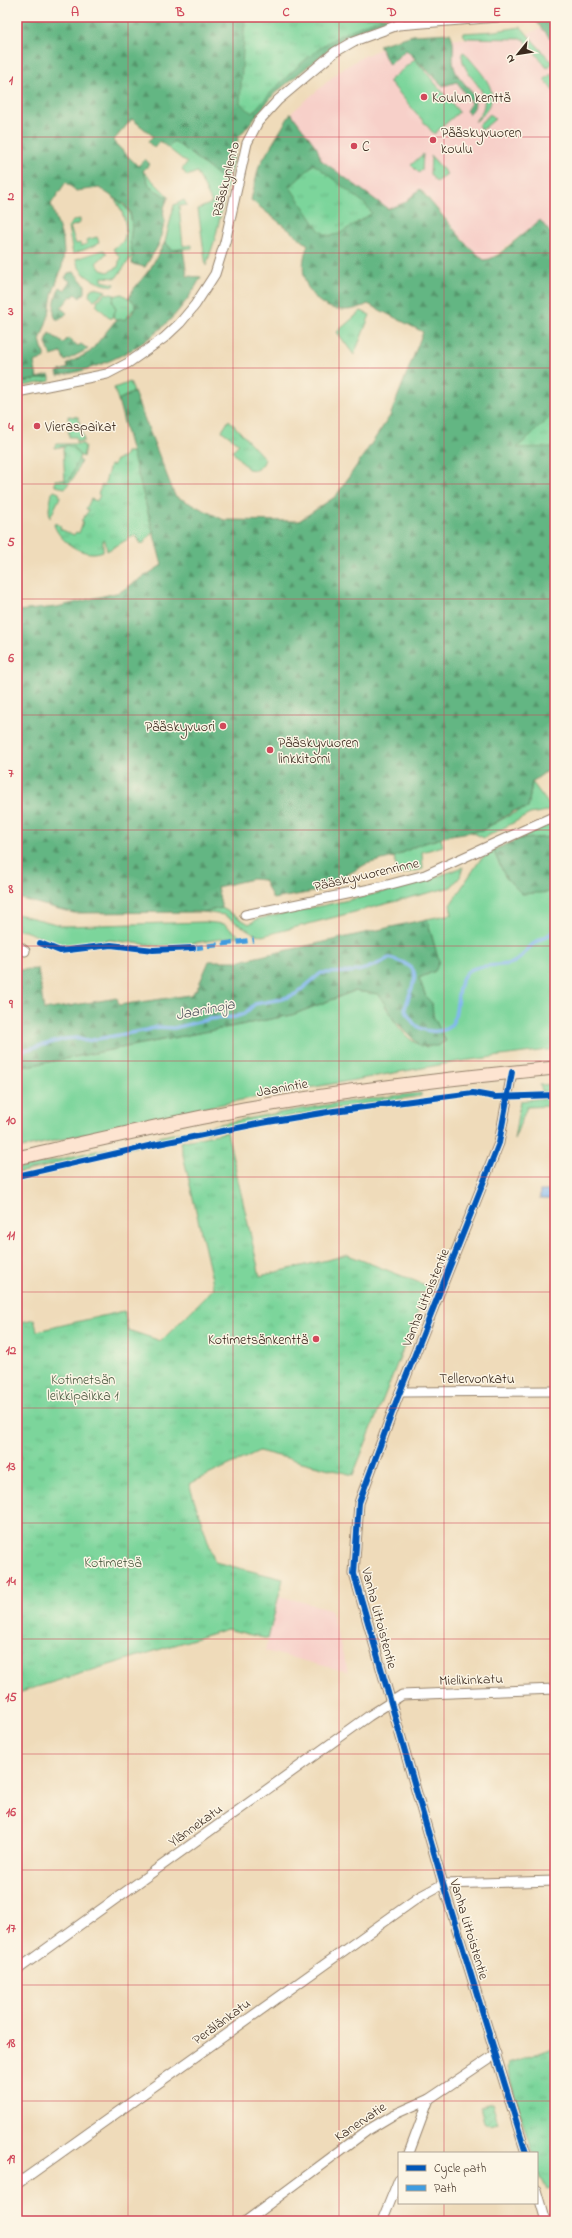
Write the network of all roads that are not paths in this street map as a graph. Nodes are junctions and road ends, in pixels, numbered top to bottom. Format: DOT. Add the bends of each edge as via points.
graph roads {
  1 [pos="498,17"];
  2 [pos="17,392"];
  3 [pos="555,816"];
  4 [pos="244,915"];
  5 [pos="17,945"];
  6 [pos="25,951"];
  7 [pos="555,1068"];
  8 [pos="512,1072"];
  9 [pos="17,1158"];
  10 [pos="555,1391"];
  11 [pos="400,1392"];
  12 [pos="555,1690"];
  13 [pos="390,1702"];
  14 [pos="555,1881"];
  15 [pos="443,1884"];
  16 [pos="17,1970"];
  17 [pos="496,2054"];
  18 [pos="429,2099"];
  19 [pos="409,2152"];
  20 [pos="526,2152"];
  21 [pos="398,2181"];
  22 [pos="17,2184"];
  23 [pos="538,2193"];
  24 [pos="246,2221"];
  25 [pos="382,2221"];
  26 [pos="546,2221"];
  1 -- 2 [label="street, Pääskynlento" via="398,25 354,41 335,52 278,100 258,122 247,143 225,242 215,274 180,323 164,338 107,374"];
  3 -- 4 [label="street, Pääskyvuorenrinne" via="425,875 380,887"];
  5 -- 6 [label="street"];
  7 -- 8 [label="main road, Jaanintie"];
  8 -- 9 [label="main road, Jaanintie" via="388,1086 244,1109"];
  8 -- 11 [label="street, Vanha Littoistentie" via="499,1143"];
  10 -- 11 [label="street, Tellervonkatu"];
  11 -- 13 [label="street, Vanha Littoistentie" via="358,1504 354,1554 354,1574"];
  12 -- 13 [label="street, Mielikinkatu" via="402,1695"];
  13 -- 15 [label="street, Vanha Littoistentie"];
  13 -- 16 [label="street, Ylännekatu"];
  14 -- 15 [label="street"];
  15 -- 17 [label="street, Vanha Littoistentie"];
  15 -- 22 [label="street, Perälänkatu" via="419,1897"];
  17 -- 18 [label="street, Kanervatie"];
  17 -- 20 [label="street, Vanha Littoistentie"];
  18 -- 19 [label="street"];
  18 -- 24 [label="street, Kanervatie" via="393,2115 368,2130"];
  21 -- 25 [label="street"];
  23 -- 26 [label="street"];
}
